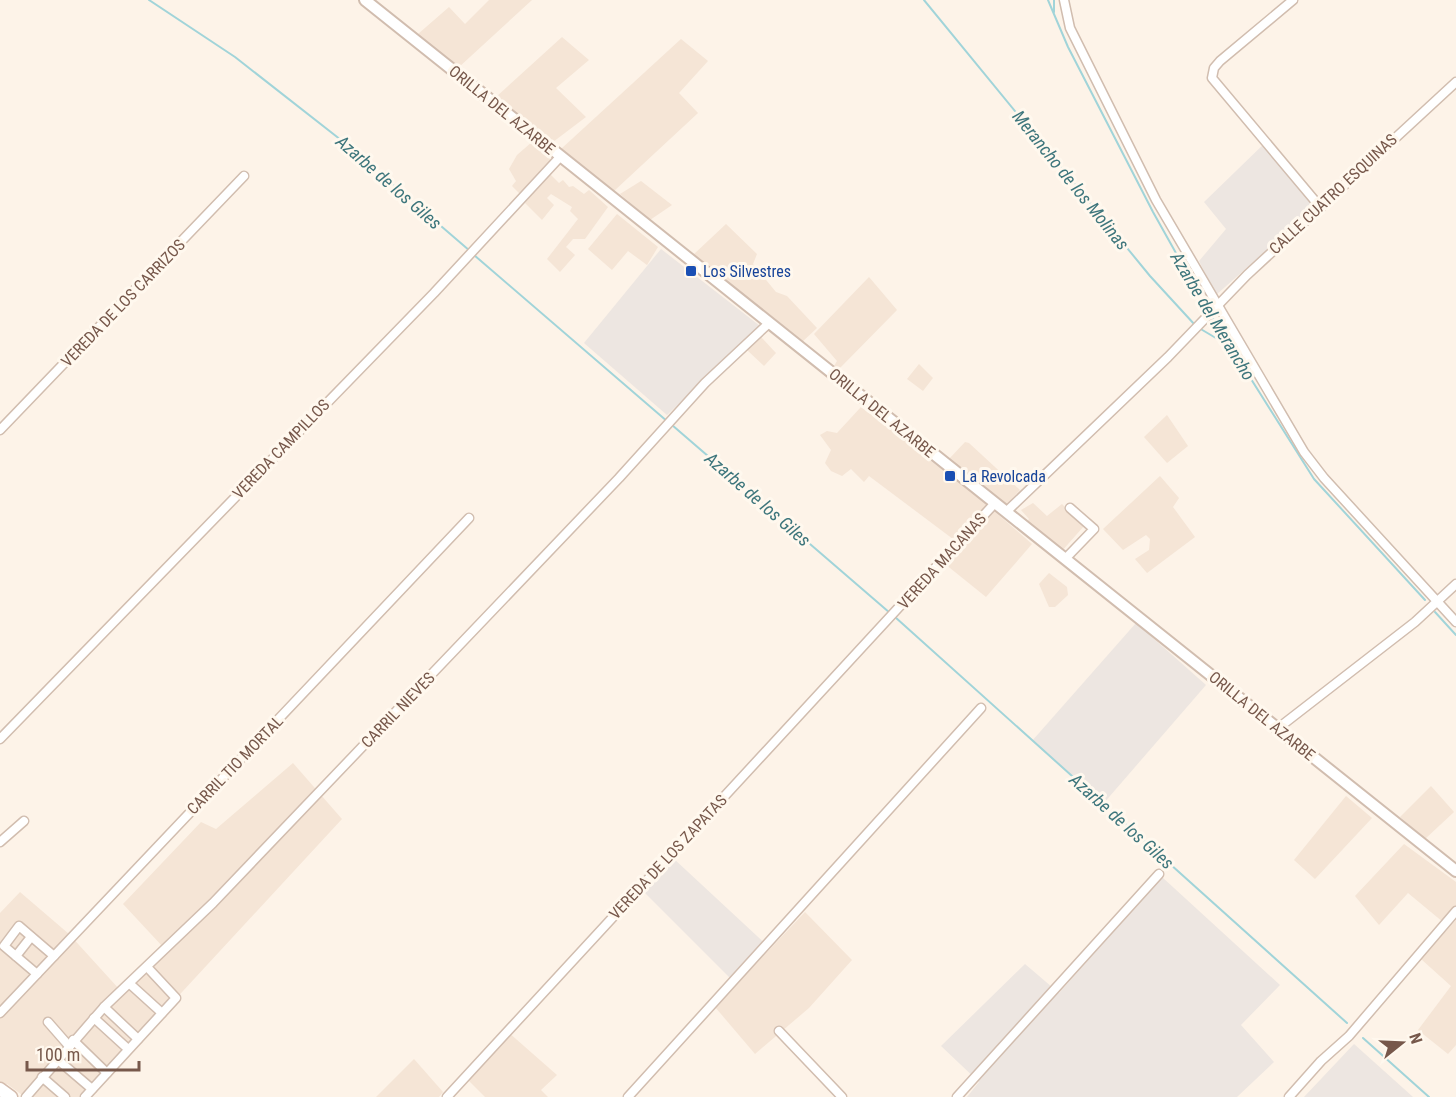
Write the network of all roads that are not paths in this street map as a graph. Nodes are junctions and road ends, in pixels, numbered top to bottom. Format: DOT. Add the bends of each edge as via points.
graph roads {
  1 [pos="364,0"];
  2 [pos="1064,0"];
  3 [pos="1293,0"];
  4 [pos="1456,82"];
  5 [pos="560,157"];
  6 [pos="244,176"];
  7 [pos="1321,208"];
  8 [pos="1214,311"];
  9 [pos="769,323"];
  10 [pos="0,430"];
  11 [pos="995,503"];
  12 [pos="1070,508"];
  13 [pos="1006,512"];
  14 [pos="469,518"];
  15 [pos="1065,559"];
  16 [pos="1456,584"];
  17 [pos="1437,601"];
  18 [pos="889,618"];
  19 [pos="1456,622"];
  20 [pos="981,708"];
  21 [pos="1277,729"];
  22 [pos="0,739"];
  23 [pos="24,820"];
  24 [pos="0,842"];
  25 [pos="1456,871"];
  26 [pos="1159,874"];
  27 [pos="1456,911"];
  28 [pos="31,937"];
  29 [pos="16,956"];
  30 [pos="54,956"];
  31 [pos="148,968"];
  32 [pos="37,974"];
  33 [pos="130,984"];
  34 [pos="104,1007"];
  35 [pos="0,1012"];
  36 [pos="162,1013"];
  37 [pos="94,1018"];
  38 [pos="48,1022"];
  39 [pos="779,1031"];
  40 [pos="138,1039"];
  41 [pos="71,1043"];
  42 [pos="128,1050"];
  43 [pos="58,1059"];
  44 [pos="107,1073"];
  45 [pos="42,1077"];
  46 [pos="0,1089"];
  47 [pos="92,1089"];
  48 [pos="11,1097"];
  49 [pos="26,1097"];
  50 [pos="65,1097"];
  51 [pos="85,1097"];
  52 [pos="447,1097"];
  53 [pos="628,1097"];
  54 [pos="842,1097"];
  55 [pos="957,1097"];
  56 [pos="1289,1097"];
  1 -- 5 [label="street, ORILLA DEL AZARBE"];
  2 -- 8 [label="street" via="1070,28 1095,82"];
  3 -- 7 [label="street" via="1220,61 1212,78"];
  4 -- 7 [label="street, CALLE CUATRO ESQUINAS"];
  5 -- 9 [label="street, ORILLA DEL AZARBE"];
  5 -- 22 [label="street, VEREDA CAMPILLOS" via="434,293"];
  6 -- 10 [label="street, VEREDA DE LOS CARRIZOS"];
  7 -- 8 [label="street, CALLE CUATRO ESQUINAS" via="1247,275"];
  8 -- 13 [label="street, CALLE CUATRO ESQUINAS"];
  8 -- 17 [label="street" via="1304,452"];
  9 -- 11 [label="street, ORILLA DEL AZARBE"];
  9 -- 31 [label="street, CARRIL NIEVES" via="705,383 435,672"];
  11 -- 13 [label="street, ORILLA DEL AZARBE"];
  11 -- 18 [label="street, VEREDA MACANAS"];
  12 -- 15 [label="street" via="1094,529"];
  13 -- 15 [label="street, ORILLA DEL AZARBE"];
  14 -- 30 [label="street, CARRIL TIO MORTAL"];
  15 -- 21 [label="street, ORILLA DEL AZARBE"];
  16 -- 17 [label="street"];
  17 -- 19 [label="street"];
  17 -- 21 [label="street"];
  18 -- 52 [label="street, VEREDA DE LOS ZAPATAS"];
  20 -- 53 [label="street"];
  21 -- 25 [label="street, ORILLA DEL AZARBE"];
  23 -- 24 [label="street"];
  26 -- 55 [label="street"];
  27 -- 56 [label="street" via="1348,1036"];
  28 -- 29 [label="street"];
  28 -- 29 [label="street" via="19,926 4,946"];
  28 -- 30 [label="street"];
  29 -- 32 [label="street"];
  30 -- 32 [label="street, CARRIL TIO MORTAL"];
  31 -- 33 [label="street, CARRIL NIEVES"];
  31 -- 36 [label="street" via="176,998"];
  32 -- 35 [label="street, CARRIL TIO MORTAL"];
  33 -- 34 [label="street, CARRIL NIEVES"];
  33 -- 36 [label="street"];
  34 -- 37 [label="street, CARRIL NIEVES"];
  34 -- 40 [label="street"];
  36 -- 40 [label="street"];
  37 -- 41 [label="street, CARRIL NIEVES"];
  37 -- 42 [label="street"];
  38 -- 41 [label="street"];
  39 -- 54 [label="street"];
  40 -- 42 [label="street"];
  41 -- 43 [label="street, CARRIL NIEVES"];
  41 -- 44 [label="street"];
  42 -- 44 [label="street"];
  43 -- 45 [label="street, CARRIL NIEVES"];
  43 -- 47 [label="street"];
  44 -- 47 [label="street"];
  45 -- 49 [label="street, CARRIL NIEVES"];
  45 -- 50 [label="street"];
  46 -- 48 [label="main road"];
  47 -- 51 [label="street"];
}
